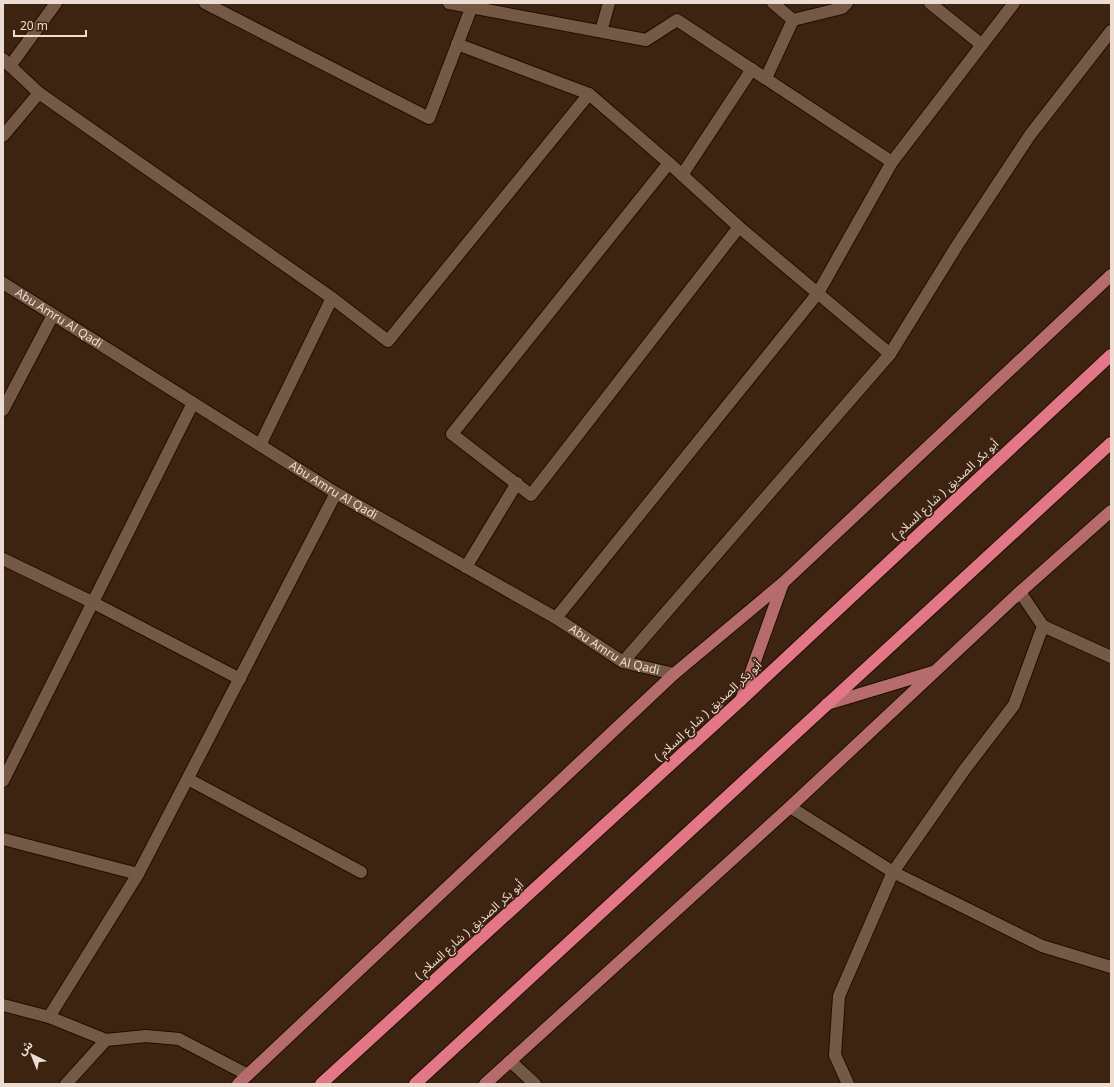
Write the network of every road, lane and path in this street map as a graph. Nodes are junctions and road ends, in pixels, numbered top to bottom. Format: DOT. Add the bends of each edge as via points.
graph roads {
  1 [pos="56,3"];
  2 [pos="205,3"];
  3 [pos="449,3"];
  4 [pos="609,3"];
  5 [pos="773,3"];
  6 [pos="847,3"];
  7 [pos="930,3"];
  8 [pos="1014,3"];
  9 [pos="472,6"];
  10 [pos="793,20"];
  11 [pos="601,31"];
  12 [pos="1111,31"];
  13 [pos="457,44"];
  14 [pos="982,45"];
  15 [pos="6,62"];
  16 [pos="752,69"];
  17 [pos="766,78"];
  18 [pos="39,93"];
  19 [pos="589,94"];
  20 [pos="3,136"];
  21 [pos="892,162"];
  22 [pos="669,163"];
  23 [pos="682,175"];
  24 [pos="739,227"];
  25 [pos="1111,275"];
  26 [pos="3,283"];
  27 [pos="818,293"];
  28 [pos="332,298"];
  29 [pos="53,315"];
  30 [pos="890,354"];
  31 [pos="1111,355"];
  32 [pos="193,403"];
  33 [pos="3,410"];
  34 [pos="1111,443"];
  35 [pos="260,445"];
  36 [pos="517,483"];
  37 [pos="336,493"];
  38 [pos="1111,511"];
  39 [pos="3,559"];
  40 [pos="466,567"];
  41 [pos="784,582"];
  42 [pos="1020,592"];
  43 [pos="94,603"];
  44 [pos="556,618"];
  45 [pos="1043,626"];
  46 [pos="1111,656"];
  47 [pos="623,662"];
  48 [pos="937,670"];
  49 [pos="674,674"];
  50 [pos="240,679"];
  51 [pos="741,700"];
  52 [pos="825,705"];
  53 [pos="188,779"];
  54 [pos="3,781"];
  55 [pos="790,807"];
  56 [pos="3,838"];
  57 [pos="361,872"];
  58 [pos="893,872"];
  59 [pos="138,874"];
  60 [pos="1111,967"];
  61 [pos="3,1005"];
  62 [pos="49,1017"];
  63 [pos="106,1040"];
  64 [pos="510,1062"];
  65 [pos="248,1075"];
  66 [pos="66,1084"];
  67 [pos="238,1084"];
  68 [pos="321,1084"];
  69 [pos="415,1084"];
  70 [pos="485,1084"];
  71 [pos="535,1084"];
  72 [pos="848,1084"];
  1 -- 15 [label="street"];
  2 -- 13 [label="street" via="429,118"];
  3 -- 9 [label="street"];
  4 -- 11 [label="street"];
  5 -- 10 [label="street"];
  6 -- 10 [label="street" via="842,8"];
  7 -- 14 [label="street"];
  8 -- 14 [label="street"];
  9 -- 11 [label="street"];
  9 -- 13 [label="street"];
  10 -- 17 [label="street"];
  11 -- 16 [label="street" via="646,40 677,20"];
  12 -- 30 [label="street" via="1030,135"];
  13 -- 19 [label="street"];
  14 -- 21 [label="street"];
  15 -- 18 [label="street"];
  16 -- 17 [label="street"];
  16 -- 23 [label="street"];
  17 -- 21 [label="street"];
  18 -- 20 [label="street"];
  18 -- 28 [label="street"];
  19 -- 22 [label="street"];
  19 -- 28 [label="street" via="388,342"];
  21 -- 27 [label="street"];
  22 -- 23 [label="street"];
  22 -- 36 [label="street" via="452,434"];
  23 -- 24 [label="street"];
  24 -- 27 [label="street"];
  24 -- 36 [label="street" via="531,495"];
  25 -- 41 [label="main road"];
  26 -- 29 [label="street, Abu Amru Al Qadi"];
  27 -- 30 [label="street"];
  27 -- 44 [label="street"];
  28 -- 35 [label="street"];
  29 -- 32 [label="street, Abu Amru Al Qadi"];
  29 -- 33 [label="street"];
  30 -- 47 [label="street"];
  31 -- 51 [label="highway, ( شارع السلام ) أبو بكر الصديق"];
  32 -- 35 [label="street, Abu Amru Al Qadi"];
  32 -- 43 [label="street"];
  34 -- 52 [label="highway"];
  35 -- 37 [label="street, Abu Amru Al Qadi"];
  36 -- 40 [label="street"];
  37 -- 40 [label="street, Abu Amru Al Qadi"];
  37 -- 50 [label="street"];
  38 -- 42 [label="main road"];
  39 -- 43 [label="street"];
  40 -- 44 [label="street, Abu Amru Al Qadi"];
  41 -- 49 [label="main road"];
  41 -- 51 [label="main road"];
  42 -- 45 [label="street"];
  42 -- 48 [label="main road"];
  43 -- 50 [label="street"];
  43 -- 54 [label="street"];
  44 -- 47 [label="street, Abu Amru Al Qadi"];
  45 -- 46 [label="street"];
  45 -- 58 [label="street" via="1014,705 965,769"];
  47 -- 49 [label="street, Abu Amru Al Qadi"];
  48 -- 52 [label="main road"];
  48 -- 55 [label="main road"];
  49 -- 65 [label="main road"];
  50 -- 53 [label="street"];
  51 -- 68 [label="highway, ( شارع السلام ) أبو بكر الصديق"];
  52 -- 69 [label="highway"];
  53 -- 57 [label="street"];
  53 -- 59 [label="street"];
  55 -- 58 [label="street"];
  55 -- 64 [label="main road"];
  56 -- 59 [label="street"];
  58 -- 60 [label="street" via="1042,946"];
  58 -- 72 [label="street" via="839,996 835,1056"];
  59 -- 62 [label="street"];
  61 -- 62 [label="street"];
  62 -- 63 [label="street"];
  63 -- 65 [label="street" via="146,1036 179,1039"];
  63 -- 66 [label="street"];
  64 -- 70 [label="main road"];
  64 -- 71 [label="street"];
  65 -- 67 [label="main road"];
}
